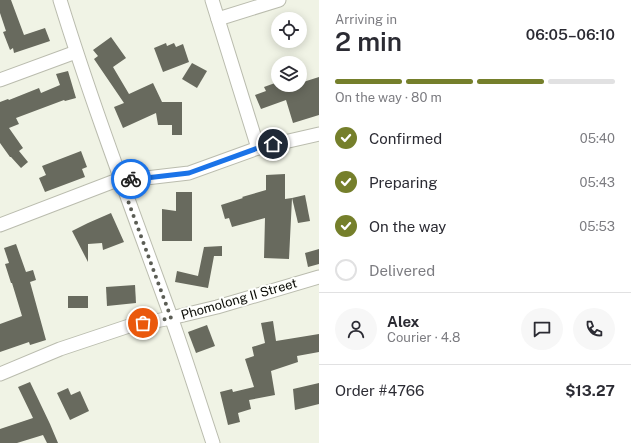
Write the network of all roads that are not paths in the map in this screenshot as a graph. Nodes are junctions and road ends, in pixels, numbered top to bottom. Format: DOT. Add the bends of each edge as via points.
graph roads {
  1 [pos="60,0"];
  2 [pos="212,0"];
  3 [pos="279,0"];
  4 [pos="218,19"];
  5 [pos="76,52"];
  6 [pos="0,80"];
  7 [pos="319,134"];
  8 [pos="258,148"];
  9 [pos="120,179"];
  10 [pos="0,225"];
  11 [pos="319,277"];
  12 [pos="171,318"];
  13 [pos="0,374"];
  14 [pos="214,443"];
  1 -- 5 [label="street"];
  2 -- 4 [label="street"];
  3 -- 4 [label="street"];
  4 -- 8 [label="street"];
  5 -- 6 [label="street"];
  5 -- 9 [label="street"];
  7 -- 8 [label="street"];
  8 -- 9 [label="street" via="189,173"];
  9 -- 10 [label="street"];
  9 -- 12 [label="street"];
  11 -- 12 [label="street, Phomolong II Street"];
  12 -- 13 [label="street, Phomolong II Street" via="129,326 60,349"];
  12 -- 14 [label="street"];
}
